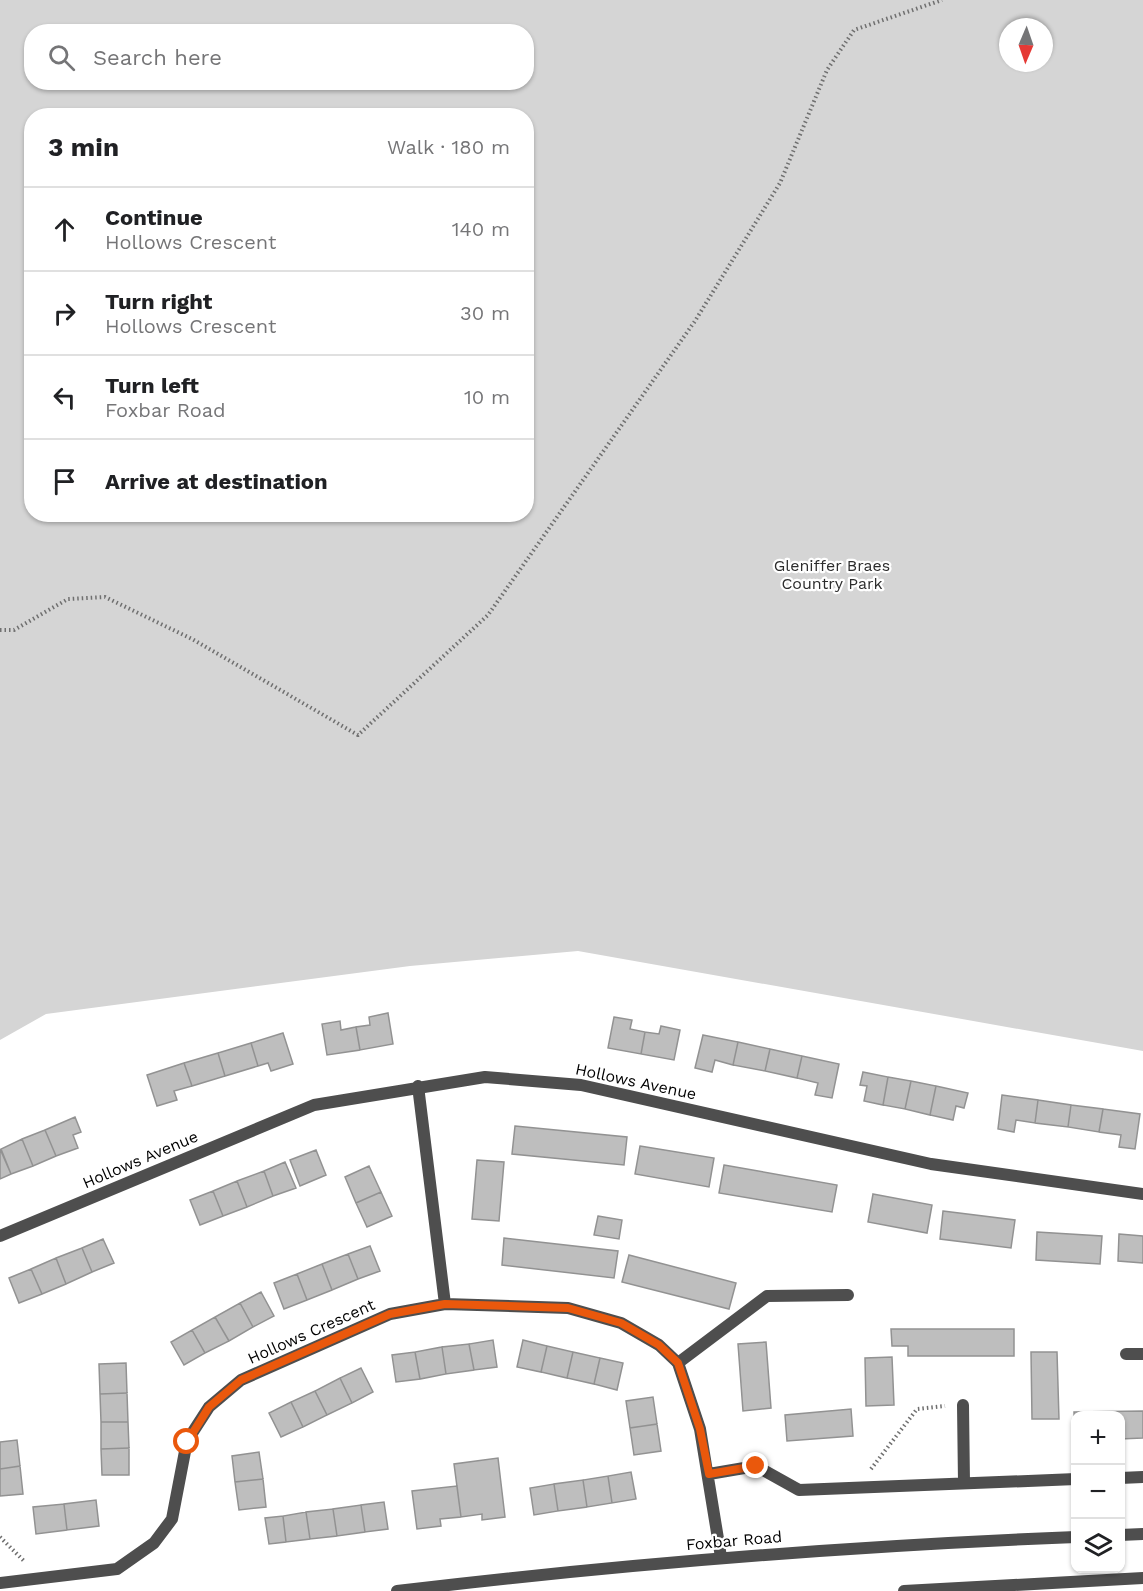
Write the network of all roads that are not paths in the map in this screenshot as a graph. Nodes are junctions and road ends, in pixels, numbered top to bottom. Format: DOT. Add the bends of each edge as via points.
graph roads {
  1 [pos="418,1086"];
  2 [pos="1143,1194"];
  3 [pos="0,1236"];
  4 [pos="848,1295"];
  5 [pos="445,1304"];
  6 [pos="1126,1354"];
  7 [pos="1143,1354"];
  8 [pos="678,1363"];
  9 [pos="963,1405"];
  10 [pos="709,1474"];
  11 [pos="1143,1477"];
  12 [pos="1125,1478"];
  13 [pos="1071,1479"];
  14 [pos="964,1483"];
  15 [pos="1143,1534"];
  16 [pos="1125,1535"];
  17 [pos="1071,1537"];
  18 [pos="721,1557"];
  19 [pos="1143,1578"];
  20 [pos="0,1583"];
  21 [pos="397,1591"];
  22 [pos="904,1591"];
  1 -- 2 [label="street, Hollows Avenue" via="484,1077 581,1085 931,1164"];
  1 -- 3 [label="street, Hollows Avenue" via="314,1105"];
  1 -- 5 [label="street"];
  4 -- 8 [label="street" via="767,1296"];
  5 -- 8 [label="street, Hollows Crescent" via="568,1308 621,1323 659,1345"];
  5 -- 20 [label="street, Hollows Crescent" via="390,1314 241,1380 209,1407 187,1442 172,1519 154,1543 117,1569"];
  6 -- 7 [label="street"];
  8 -- 10 [label="street, Hollows Crescent" via="700,1429"];
  9 -- 14 [label="street"];
  10 -- 14 [label="street" via="756,1466 799,1490"];
  10 -- 18 [label="street, Hollows Crescent"];
  11 -- 12 [label="street"];
  13 -- 14 [label="street"];
  15 -- 16 [label="street"];
  17 -- 18 [label="street, Foxbar Road"];
  18 -- 21 [label="street, Foxbar Road"];
  19 -- 22 [label="street"];
}
